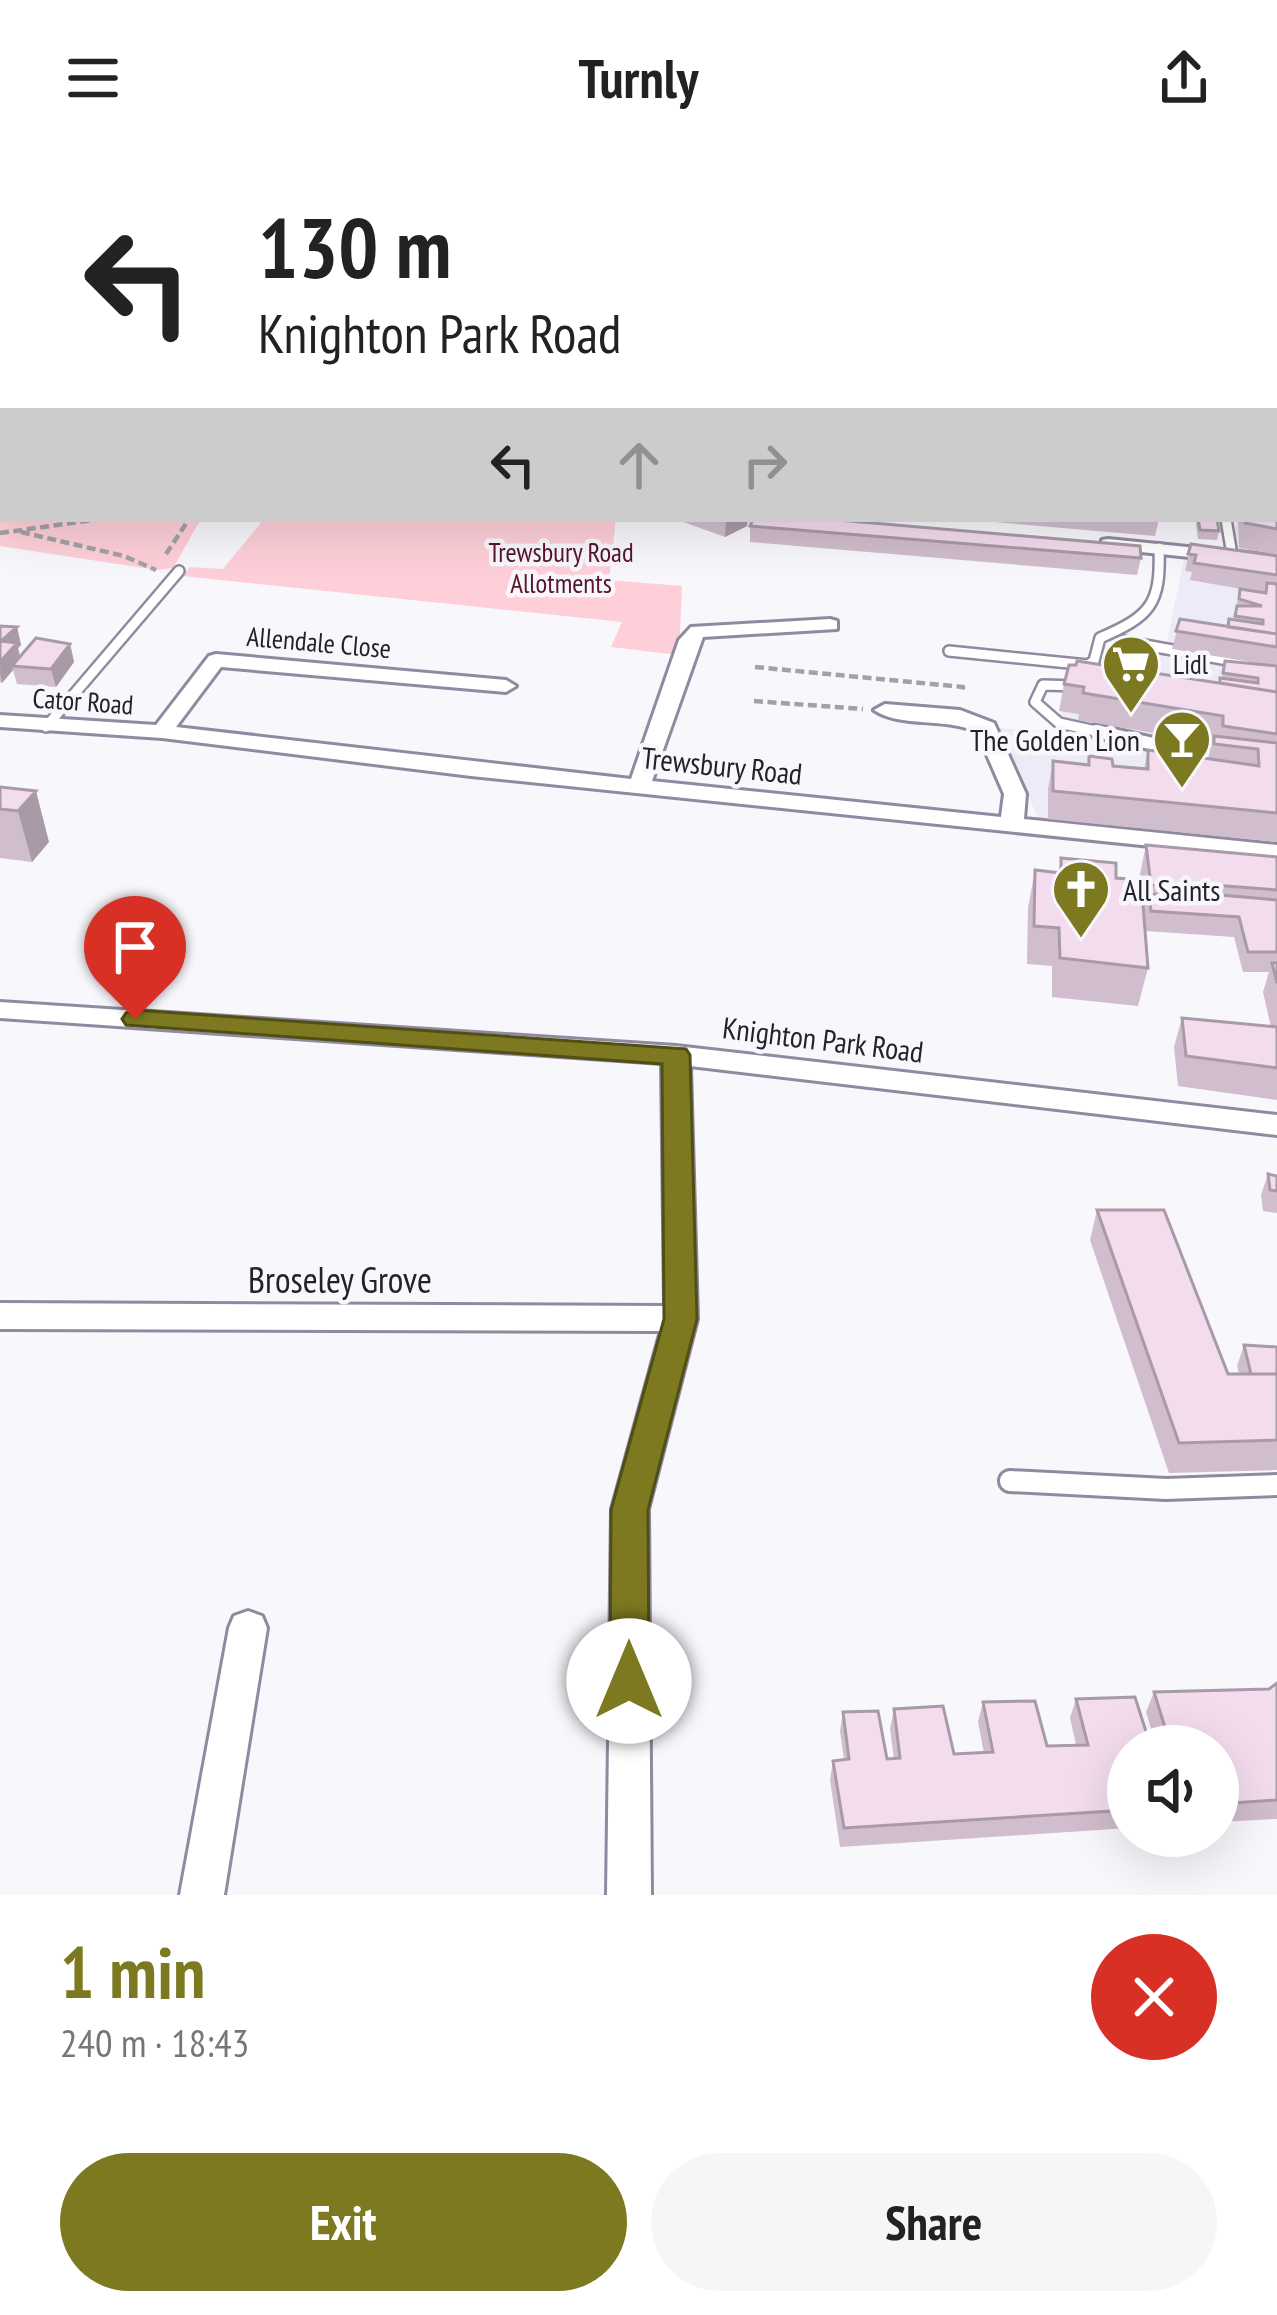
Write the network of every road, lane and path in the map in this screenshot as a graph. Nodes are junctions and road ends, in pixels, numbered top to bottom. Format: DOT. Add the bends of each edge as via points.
graph roads {
  1 [pos="83,522"];
  2 [pos="187,522"];
  3 [pos="1226,522"];
  4 [pos="21,532"];
  5 [pos="0,533"];
  6 [pos="1089,542"];
  7 [pos="1159,548"];
  8 [pos="1232,555"];
  9 [pos="1277,561"];
  10 [pos="157,570"];
  11 [pos="830,625"];
  12 [pos="1123,641"];
  13 [pos="949,651"];
  14 [pos="754,667"];
  15 [pos="1277,669"];
  16 [pos="506,686"];
  17 [pos="1103,689"];
  18 [pos="754,700"];
  19 [pos="885,710"];
  20 [pos="960,716"];
  21 [pos="0,721"];
  22 [pos="46,727"];
  23 [pos="162,732"];
  24 [pos="1236,762"];
  25 [pos="639,787"];
  26 [pos="1012,826"];
  27 [pos="1277,852"];
  28 [pos="0,1010"];
  29 [pos="676,1055"];
  30 [pos="1277,1124"];
  31 [pos="0,1316"];
  32 [pos="681,1319"];
  33 [pos="1010,1481"];
  34 [pos="1277,1485"];
  35 [pos="248,1628"];
  36 [pos="202,1895"];
  37 [pos="629,1895"];
  1 -- 4 [label="path"];
  2 -- 10 [label="path"];
  3 -- 8 [label="lane"];
  4 -- 5 [label="path"];
  4 -- 10 [label="path"];
  6 -- 7 [label="street"];
  7 -- 8 [label="street"];
  7 -- 13 [label="lane" via="1161,594 1144,619 1100,638 1088,665"];
  8 -- 9 [label="street"];
  10 -- 22 [label="lane" via="178,571"];
  11 -- 25 [label="street" via="698,631"];
  12 -- 15 [label="lane"];
  14 -- 20 [label="path" via="963,687"];
  16 -- 23 [label="street, Allendale Close" via="216,660"];
  17 -- 24 [label="lane" via="1043,685 1035,701 1059,722"];
  18 -- 19 [label="path"];
  19 -- 20 [label="street"];
  20 -- 26 [label="street" via="986,728 1015,794"];
  21 -- 22 [label="street, Cator Road"];
  22 -- 23 [label="street, Cator Road"];
  23 -- 25 [label="street, Trewsbury Road"];
  25 -- 26 [label="street, Trewsbury Road"];
  26 -- 27 [label="street, Trewsbury Road"];
  28 -- 29 [label="street, Knighton Park Road"];
  29 -- 30 [label="street, Knighton Park Road"];
  29 -- 32 [label="street"];
  31 -- 32 [label="street, Broseley Grove"];
  32 -- 37 [label="street" via="630,1510"];
  33 -- 34 [label="lane"];
  35 -- 36 [label="street"];
}
